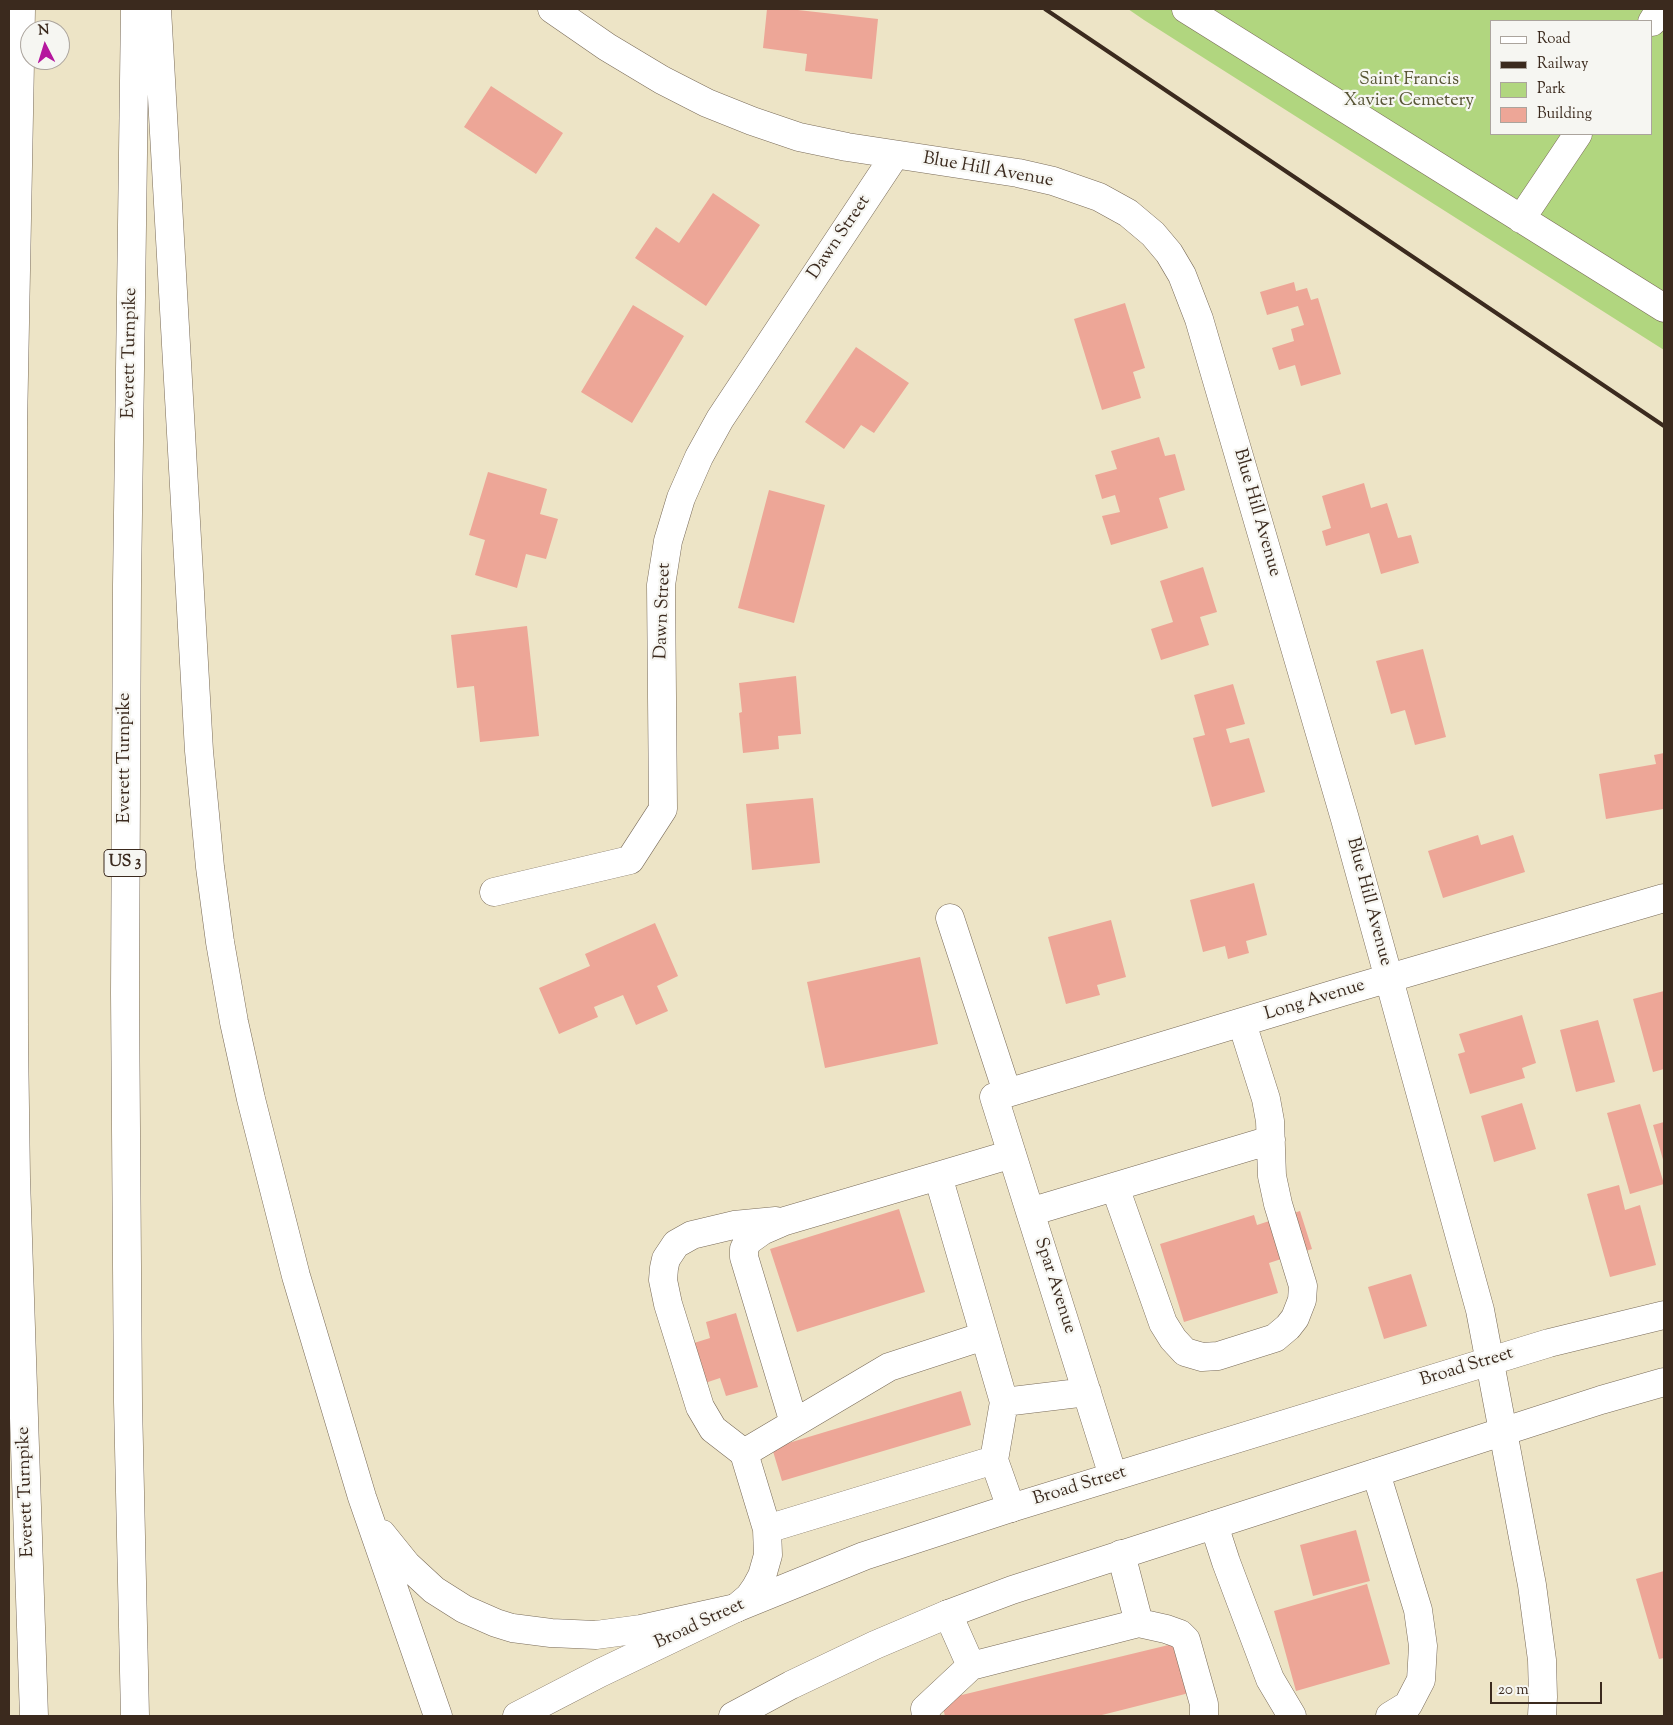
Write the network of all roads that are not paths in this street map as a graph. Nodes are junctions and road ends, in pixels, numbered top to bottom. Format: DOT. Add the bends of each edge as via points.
graph roads {
  1 [pos="21,9"];
  2 [pos="135,9"];
  3 [pos="157,9"];
  4 [pos="552,9"];
  5 [pos="1660,9"];
  6 [pos="1203,14"];
  7 [pos="1653,20"];
  8 [pos="1577,135"];
  9 [pos="895,155"];
  10 [pos="1522,219"];
  11 [pos="1664,308"];
  12 [pos="494,892"];
  13 [pos="1664,898"];
  14 [pos="950,918"];
  15 [pos="1389,979"];
  16 [pos="1242,1023"];
  17 [pos="1000,1095"];
  18 [pos="1271,1140"];
  19 [pos="1012,1154"];
  20 [pos="938,1176"];
  21 [pos="1115,1187"];
  22 [pos="1030,1212"];
  23 [pos="785,1221"];
  24 [pos="1664,1315"];
  25 [pos="984,1336"];
  26 [pos="1490,1361"];
  27 [pos="1664,1382"];
  28 [pos="1087,1392"];
  29 [pos="1004,1402"];
  30 [pos="794,1423"];
  31 [pos="1503,1432"];
  32 [pos="744,1453"];
  33 [pos="994,1460"];
  34 [pos="1376,1473"];
  35 [pos="1113,1476"];
  36 [pos="362,1497"];
  37 [pos="1011,1508"];
  38 [pos="1214,1525"];
  39 [pos="767,1529"];
  40 [pos="1122,1554"];
  41 [pos="736,1608"];
  42 [pos="948,1614"];
  43 [pos="1139,1623"];
  44 [pos="971,1666"];
  45 [pos="34,1716"];
  46 [pos="135,1716"];
  47 [pos="438,1716"];
  48 [pos="517,1716"];
  49 [pos="733,1716"];
  50 [pos="926,1716"];
  51 [pos="1204,1716"];
  52 [pos="1292,1716"];
  53 [pos="1390,1716"];
  54 [pos="1542,1716"];
  1 -- 45 [label="main road, Everett Turnpike" via="13,427 14,1039"];
  2 -- 46 [label="main road, Everett Turnpike / US 3" via="125,993 128,1402"];
  3 -- 36 [label="main road" via="198,751 214,903 234,1022 262,1149"];
  4 -- 9 [label="main road, Blue Hill Avenue" via="607,47 707,103 799,137"];
  5 -- 7 [label="main road"];
  6 -- 10 [label="main road"];
  8 -- 10 [label="main road"];
  9 -- 12 [label="main road, Dawn Street" via="720,419 681,498 668,541 662,585 664,809 630,860"];
  9 -- 15 [label="main road, Blue Hill Avenue" via="1018,173 1099,197 1128,213 1169,252 1199,319"];
  10 -- 11 [label="main road"];
  13 -- 15 [label="main road, Long Avenue"];
  14 -- 17 [label="main road, Spar Avenue"];
  15 -- 16 [label="main road, Long Avenue"];
  15 -- 26 [label="main road, Blue Hill Avenue" via="1480,1310"];
  16 -- 17 [label="main road, Long Avenue"];
  16 -- 18 [label="main road" via="1266,1099"];
  17 -- 19 [label="main road, Spar Avenue"];
  18 -- 21 [label="main road"];
  18 -- 21 [label="main road" via="1272,1176 1303,1286 1302,1300 1295,1318 1275,1338 1218,1356 1202,1357 1185,1352 1172,1339 1163,1323"];
  19 -- 20 [label="main road"];
  19 -- 22 [label="main road, Spar Avenue"];
  20 -- 23 [label="main road"];
  20 -- 25 [label="main road"];
  21 -- 22 [label="main road"];
  22 -- 28 [label="main road, Spar Avenue"];
  23 -- 30 [label="main road" via="753,1236 744,1249 744,1257"];
  23 -- 32 [label="main road" via="734,1225 692,1235 676,1244 664,1268 668,1304 700,1407 713,1429"];
  24 -- 26 [label="main road, Broad Street"];
  25 -- 29 [label="main road"];
  25 -- 30 [label="main road" via="890,1367"];
  26 -- 31 [label="main road, Blue Hill Avenue"];
  26 -- 35 [label="main road, Broad Street"];
  27 -- 31 [label="main road"];
  28 -- 29 [label="main road"];
  28 -- 35 [label="main road, Spar Avenue"];
  29 -- 33 [label="main road"];
  30 -- 32 [label="main road"];
  31 -- 34 [label="main road"];
  31 -- 54 [label="main road, Blue Hill Avenue" via="1532,1585 1542,1660"];
  32 -- 39 [label="main road"];
  33 -- 37 [label="main road"];
  33 -- 39 [label="main road"];
  34 -- 38 [label="main road"];
  34 -- 53 [label="main road" via="1418,1610 1423,1646 1421,1680 1408,1706"];
  35 -- 37 [label="main road, Broad Street"];
  36 -- 41 [label="main road" via="391,1547 420,1578 464,1609 496,1623 532,1631 596,1635 641,1629"];
  36 -- 47 [label="main road"];
  37 -- 41 [label="main road, Broad Street" via="864,1556"];
  38 -- 40 [label="main road"];
  38 -- 52 [label="main road" via="1270,1679"];
  39 -- 41 [label="main road" via="768,1556 762,1576 749,1597"];
  40 -- 42 [label="main road"];
  40 -- 43 [label="main road"];
  41 -- 48 [label="main road, Broad Street"];
  42 -- 44 [label="main road"];
  42 -- 49 [label="main road" via="875,1645"];
  43 -- 44 [label="main road"];
  43 -- 51 [label="main road" via="1180,1634 1186,1640 1204,1704"];
  44 -- 50 [label="main road" via="925,1709"];
}
